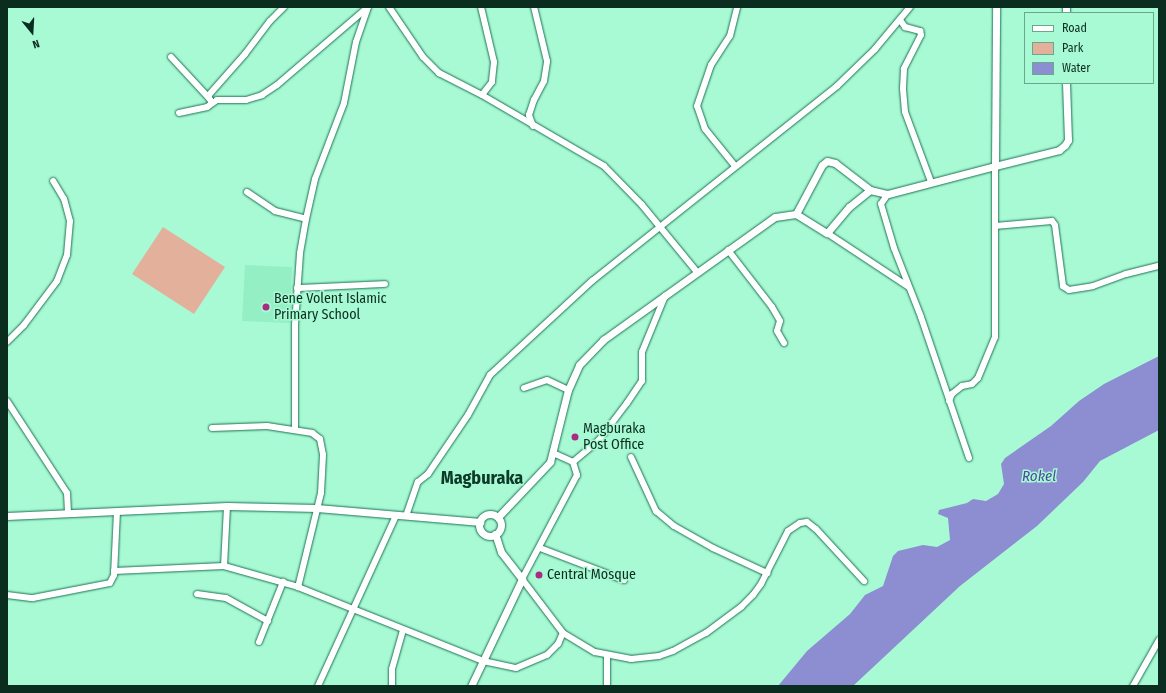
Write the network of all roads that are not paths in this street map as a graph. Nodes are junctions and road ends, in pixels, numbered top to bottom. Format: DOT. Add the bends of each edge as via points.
graph roads {
  1 [pos="284,7"];
  2 [pos="368,7"];
  3 [pos="389,7"];
  4 [pos="481,7"];
  5 [pos="534,7"];
  6 [pos="738,7"];
  7 [pos="910,7"];
  8 [pos="996,7"];
  9 [pos="900,20"];
  10 [pos="171,58"];
  11 [pos="1066,84"];
  12 [pos="482,95"];
  13 [pos="212,103"];
  14 [pos="179,113"];
  15 [pos="532,126"];
  16 [pos="736,166"];
  17 [pos="995,166"];
  18 [pos="53,181"];
  19 [pos="931,182"];
  20 [pos="870,190"];
  21 [pos="247,192"];
  22 [pos="888,194"];
  23 [pos="796,214"];
  24 [pos="306,218"];
  25 [pos="995,226"];
  26 [pos="662,228"];
  27 [pos="827,233"];
  28 [pos="728,250"];
  29 [pos="1159,266"];
  30 [pos="698,272"];
  31 [pos="385,284"];
  32 [pos="297,288"];
  33 [pos="909,288"];
  34 [pos="665,296"];
  35 [pos="7,342"];
  36 [pos="784,343"];
  37 [pos="524,388"];
  38 [pos="568,390"];
  39 [pos="7,400"];
  40 [pos="949,401"];
  41 [pos="212,428"];
  42 [pos="295,429"];
  43 [pos="553,453"];
  44 [pos="631,458"];
  45 [pos="969,458"];
  46 [pos="573,462"];
  47 [pos="227,506"];
  48 [pos="317,508"];
  49 [pos="117,512"];
  50 [pos="68,513"];
  51 [pos="7,516"];
  52 [pos="396,516"];
  53 [pos="406,516"];
  54 [pos="498,517"];
  55 [pos="480,522"];
  56 [pos="496,534"];
  57 [pos="540,548"];
  58 [pos="224,566"];
  59 [pos="114,571"];
  60 [pos="767,574"];
  61 [pos="522,579"];
  62 [pos="624,580"];
  63 [pos="864,581"];
  64 [pos="283,582"];
  65 [pos="298,587"];
  66 [pos="197,594"];
  67 [pos="7,595"];
  68 [pos="353,608"];
  69 [pos="268,622"];
  70 [pos="402,630"];
  71 [pos="563,633"];
  72 [pos="1159,640"];
  73 [pos="259,642"];
  74 [pos="607,655"];
  75 [pos="483,661"];
  76 [pos="318,686"];
  77 [pos="392,686"];
  78 [pos="472,686"];
  79 [pos="607,686"];
  80 [pos="1133,686"];
  1 -- 13 [label="street" via="270,20 245,54 208,96"];
  2 -- 13 [label="street" via="277,86 262,95 246,100 217,100"];
  2 -- 24 [label="street" via="356,42 344,103 315,179"];
  3 -- 12 [label="street" via="423,57 439,73"];
  4 -- 12 [label="street" via="494,62 492,82"];
  5 -- 15 [label="street" via="547,61 544,81 534,100 530,116"];
  6 -- 16 [label="street" via="730,36 712,65 697,106 705,129"];
  7 -- 9 [label="street"];
  8 -- 17 [label="street"];
  9 -- 16 [label="street" via="837,86"];
  9 -- 19 [label="street" via="921,35 904,69 903,89 906,112"];
  10 -- 13 [label="street" via="204,90"];
  11 -- 17 [label="street" via="1068,140 1065,145 1059,150"];
  12 -- 15 [label="street"];
  13 -- 14 [label="street" via="207,107"];
  15 -- 26 [label="street" via="604,166"];
  16 -- 26 [label="street"];
  17 -- 19 [label="street"];
  17 -- 25 [label="street"];
  18 -- 35 [label="street" via="64,199 70,220 67,255 57,281 24,325"];
  19 -- 22 [label="street"];
  20 -- 22 [label="street"];
  20 -- 23 [label="street" via="835,163 827,161 822,165"];
  20 -- 27 [label="street" via="849,207"];
  21 -- 24 [label="street" via="275,211"];
  22 -- 33 [label="street" via="881,204"];
  23 -- 27 [label="street"];
  23 -- 28 [label="street" via="775,217"];
  24 -- 32 [label="street"];
  25 -- 29 [label="street" via="1052,221 1055,225 1062,278 1064,286 1069,290 1093,286"];
  25 -- 40 [label="street" via="994,337 978,378 972,384 962,386 952,394"];
  26 -- 30 [label="street"];
  26 -- 53 [label="street" via="592,281 490,375 468,415 428,474 418,482"];
  27 -- 33 [label="street"];
  28 -- 30 [label="street"];
  28 -- 36 [label="street" via="772,307 780,321 777,331"];
  30 -- 34 [label="street"];
  31 -- 32 [label="street"];
  32 -- 42 [label="street"];
  33 -- 40 [label="street"];
  34 -- 38 [label="street" via="624,324 590,352 579,366"];
  34 -- 46 [label="street" via="642,352 642,381 599,440"];
  37 -- 38 [label="street" via="547,380"];
  38 -- 43 [label="street"];
  39 -- 50 [label="street" via="67,493"];
  40 -- 45 [label="street"];
  41 -- 42 [label="street" via="267,426"];
  42 -- 48 [label="street" via="312,433 320,439 324,455"];
  43 -- 46 [label="street"];
  43 -- 54 [label="street" via="550,462"];
  44 -- 60 [label="street" via="656,511 674,526"];
  46 -- 57 [label="street" via="577,475 564,496"];
  47 -- 48 [label="street"];
  47 -- 49 [label="street"];
  47 -- 58 [label="street"];
  48 -- 52 [label="street"];
  48 -- 65 [label="street"];
  49 -- 50 [label="street"];
  49 -- 59 [label="street"];
  50 -- 51 [label="street"];
  52 -- 53 [label="street"];
  52 -- 68 [label="street"];
  53 -- 55 [label="street"];
  54 -- 55 [label="street" via="486,515"];
  54 -- 56 [label="street" via="501,526"];
  55 -- 56 [label="street" via="480,528 485,534"];
  56 -- 61 [label="street" via="501,552"];
  57 -- 61 [label="street"];
  57 -- 62 [label="street"];
  58 -- 59 [label="street"];
  58 -- 64 [label="street"];
  59 -- 67 [label="street" via="113,580 105,586 33,598"];
  60 -- 63 [label="street" via="788,531 795,525 807,522 850,562"];
  60 -- 74 [label="street" via="741,607 691,642 658,656 631,659"];
  61 -- 71 [label="street"];
  61 -- 75 [label="street"];
  64 -- 65 [label="street"];
  64 -- 69 [label="street"];
  65 -- 68 [label="street"];
  66 -- 69 [label="street" via="226,598"];
  68 -- 70 [label="street"];
  68 -- 76 [label="street"];
  69 -- 73 [label="street"];
  70 -- 75 [label="street"];
  70 -- 77 [label="street" via="392,669"];
  71 -- 74 [label="street"];
  71 -- 75 [label="street" via="556,646 547,654 521,667"];
  72 -- 80 [label="street"];
  74 -- 79 [label="street"];
  75 -- 78 [label="street"];
}
